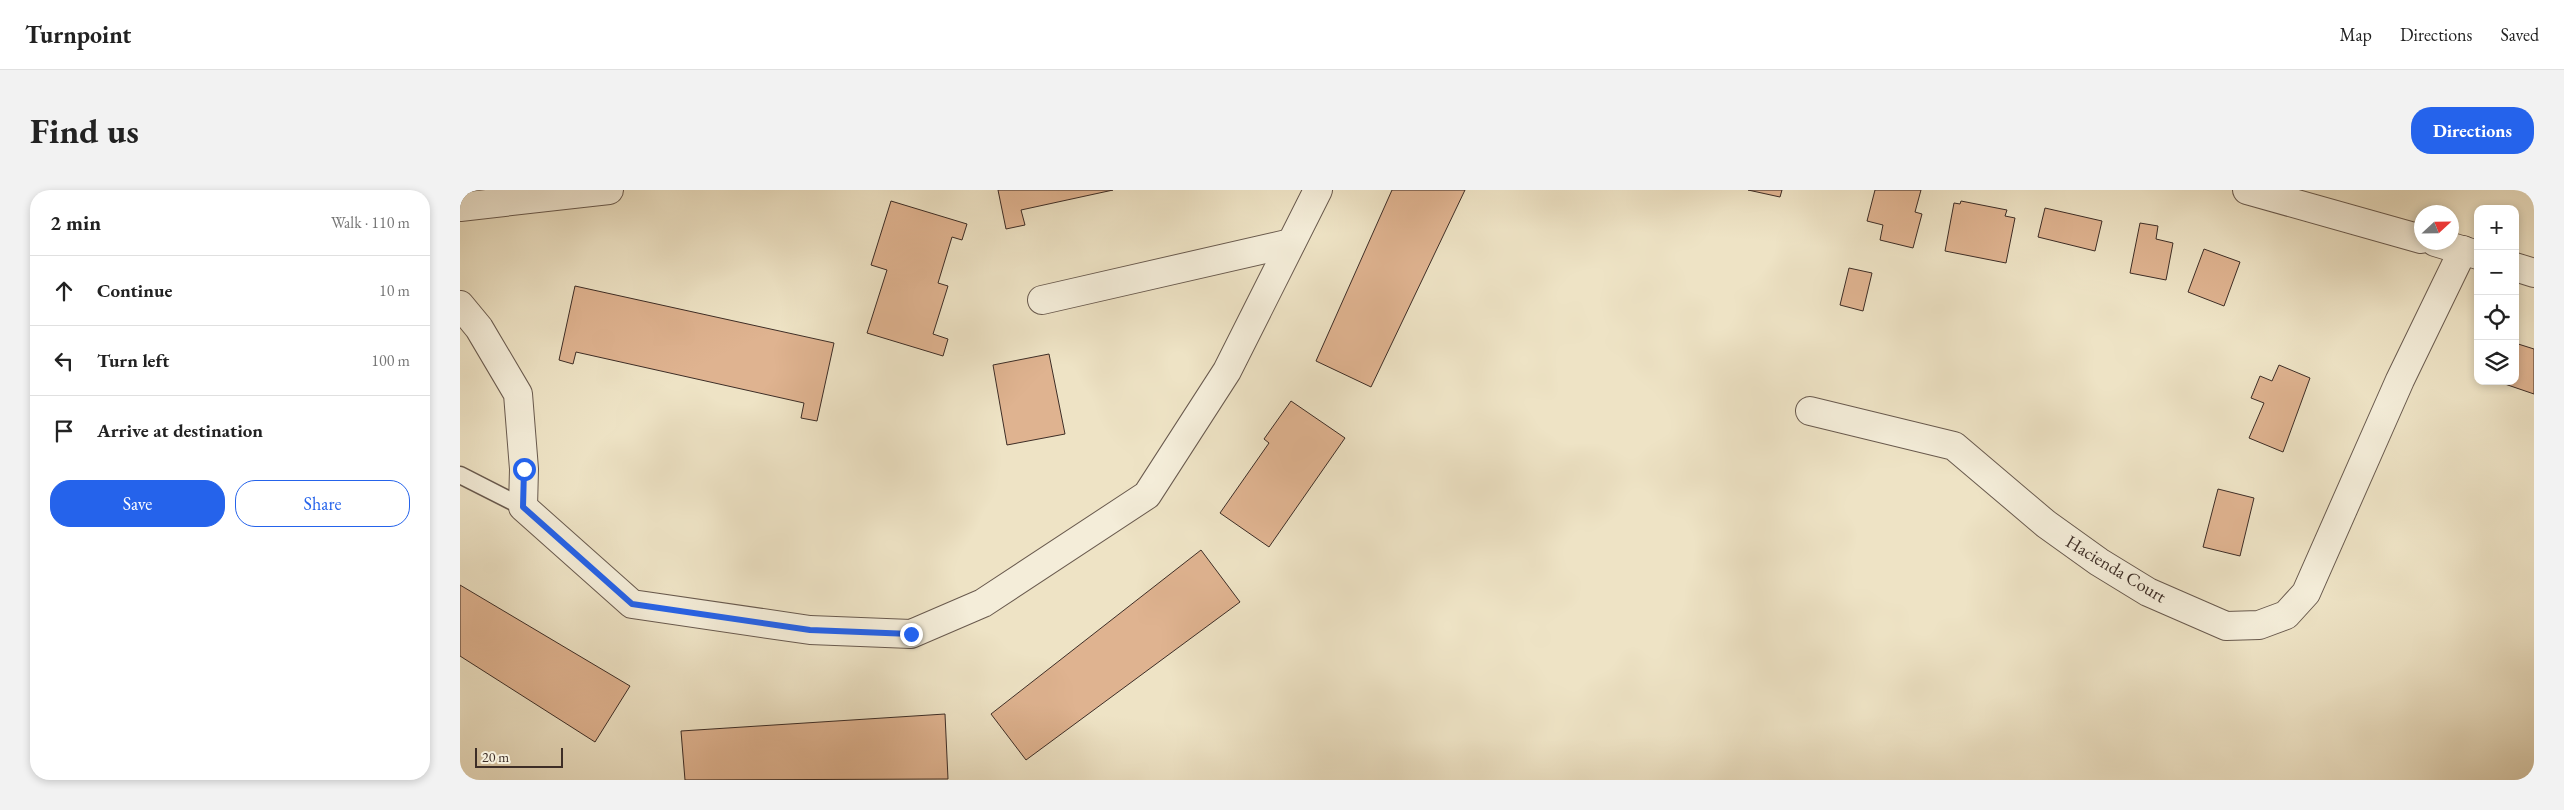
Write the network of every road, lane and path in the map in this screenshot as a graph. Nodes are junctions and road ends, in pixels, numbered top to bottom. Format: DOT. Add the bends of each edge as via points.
graph roads {
  1 [pos="609,190"];
  2 [pos="1318,190"];
  3 [pos="2247,190"];
  4 [pos="460,207"];
  5 [pos="2414,237"];
  6 [pos="1291,243"];
  7 [pos="2470,252"];
  8 [pos="2519,268"];
  9 [pos="2534,273"];
  10 [pos="1042,300"];
  11 [pos="460,305"];
  12 [pos="1810,411"];
  13 [pos="460,475"];
  14 [pos="523,507"];
  1 -- 4 [label="street"];
  2 -- 6 [label="street"];
  3 -- 5 [label="street"];
  6 -- 10 [label="street"];
  6 -- 14 [label="street" via="1227,371 1147,495 983,603 911,634 810,630 632,604"];
  7 -- 12 [label="street, Hacienda Court" via="2400,380 2306,593 2286,615 2259,626 2226,626 2148,592 2046,524 1954,446"];
  8 -- 9 [label="street"];
  11 -- 14 [label="street" via="479,328 518,394 524,469"];
  13 -- 14 [label="lane"];
}
